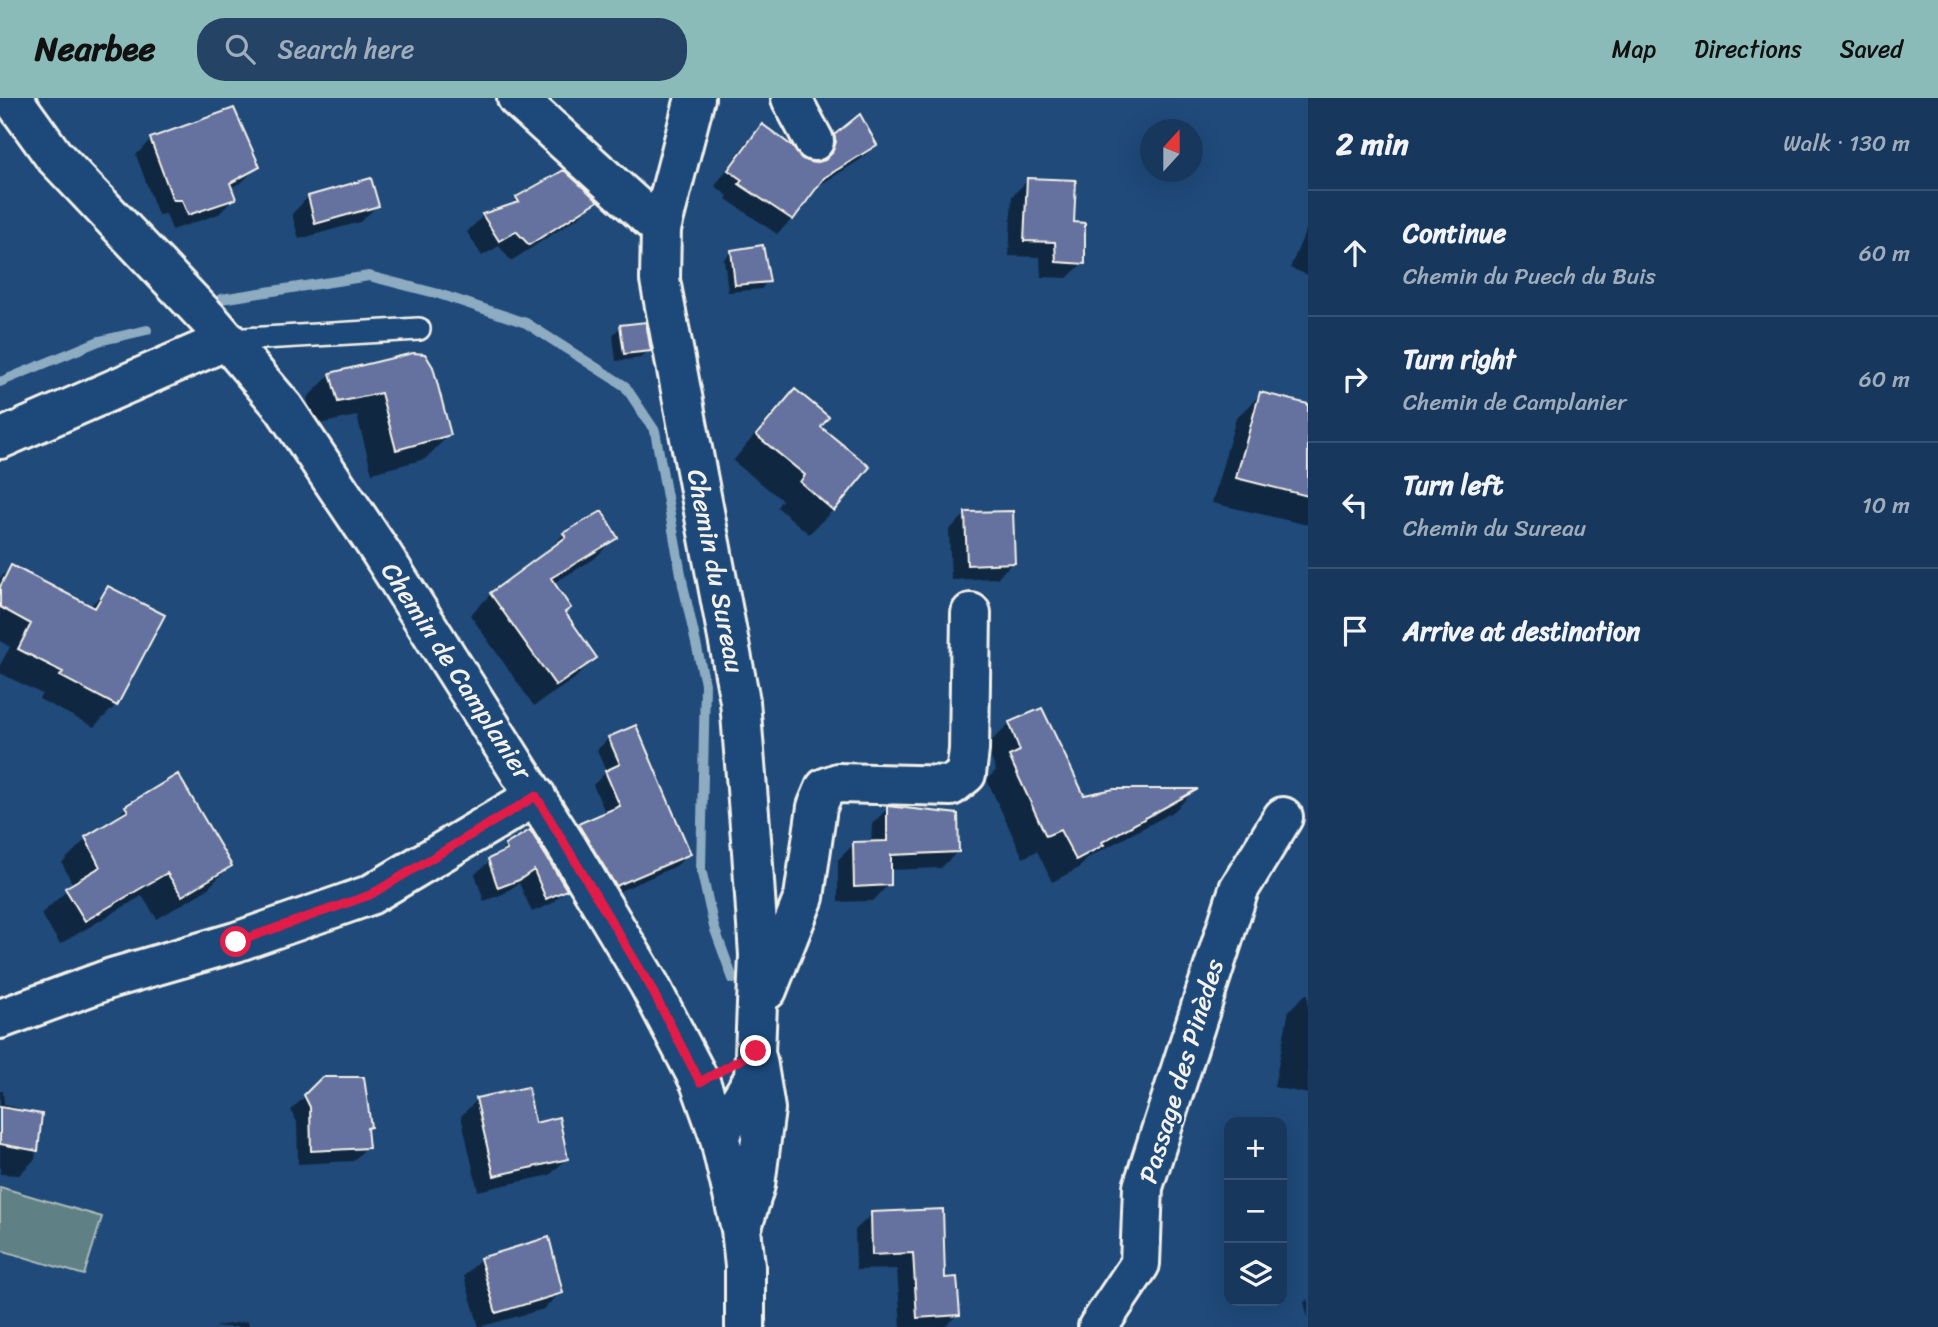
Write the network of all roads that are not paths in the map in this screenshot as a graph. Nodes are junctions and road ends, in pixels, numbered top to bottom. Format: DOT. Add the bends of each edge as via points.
graph roads {
  1 [pos="12,98"];
  2 [pos="517,98"];
  3 [pos="695,98"];
  4 [pos="790,98"];
  5 [pos="814,141"];
  6 [pos="661,229"];
  7 [pos="419,328"];
  8 [pos="227,340"];
  9 [pos="0,439"];
  10 [pos="971,612"];
  11 [pos="536,796"];
  12 [pos="1283,817"];
  13 [pos="0,1019"];
  14 [pos="756,1033"];
  15 [pos="700,1082"];
  16 [pos="719,1135"];
  17 [pos="741,1229"];
  18 [pos="745,1327"];
  19 [pos="1098,1327"];
  1 -- 8 [label="street, Chemin de Camplanier" via="53,155"];
  2 -- 6 [label="street"];
  3 -- 6 [label="street, Chemin du Sureau"];
  4 -- 5 [label="street"];
  6 -- 14 [label="street, Chemin du Sureau" via="660,280 740,701 759,955"];
  7 -- 8 [label="lane"];
  8 -- 9 [label="street"];
  8 -- 11 [label="street, Chemin de Camplanier" via="299,430"];
  10 -- 14 [label="street" via="966,774 951,786 838,783 825,788 817,807 804,897"];
  11 -- 13 [label="street" via="370,895"];
  11 -- 15 [label="street, Chemin de Camplanier" via="649,984"];
  12 -- 19 [label="street, Passage des Pinèdes" via="1239,889 1143,1186 1140,1264"];
  14 -- 15 [label="street"];
  14 -- 16 [label="street, Chemin du Sureau" via="754,1078"];
  14 -- 17 [label="street, Chemin du Sureau" via="765,1109 755,1185"];
  15 -- 16 [label="street, Chemin de Camplanier"];
  16 -- 17 [label="street, Chemin de Camplanier"];
  17 -- 18 [label="street, Chemin de Camplanier"];
}
